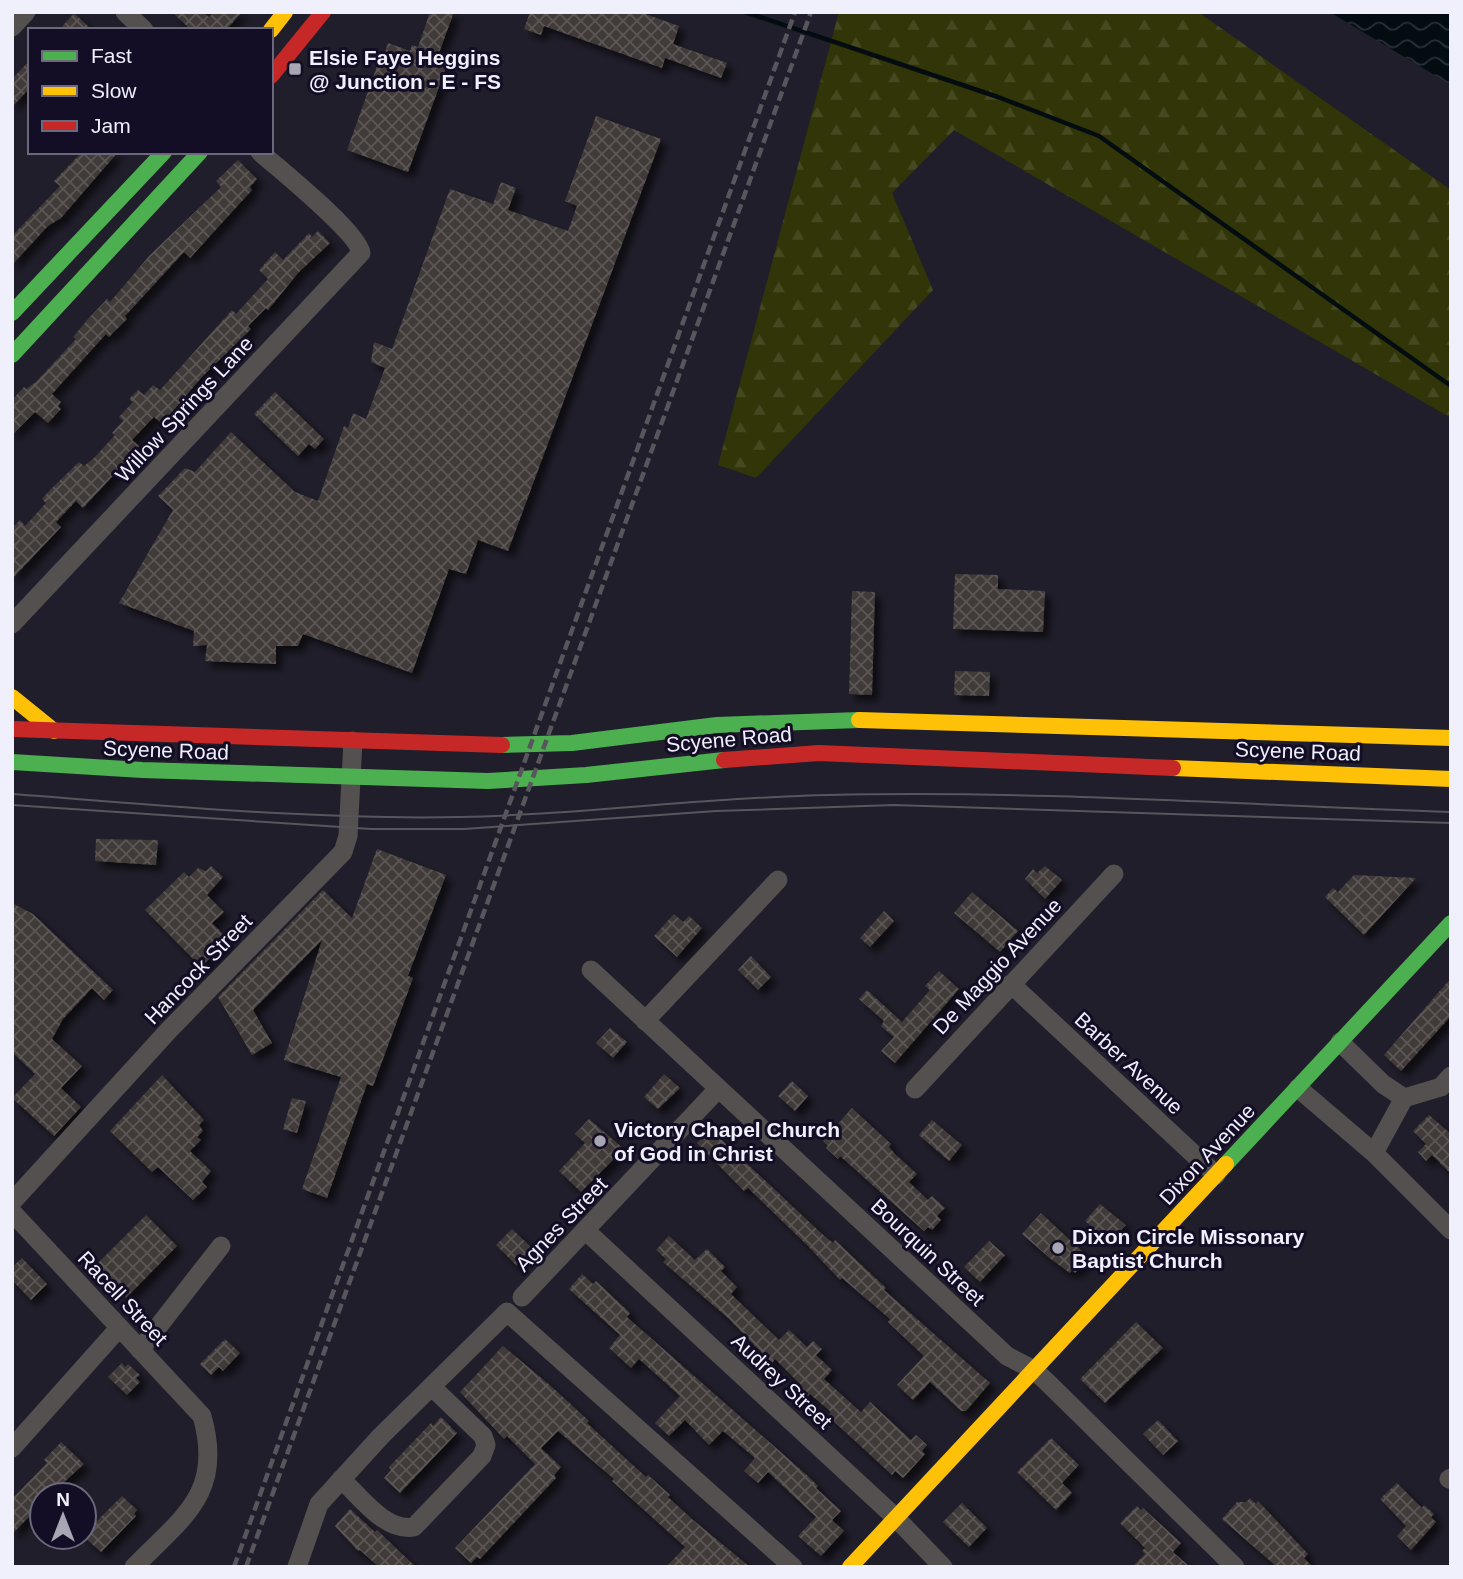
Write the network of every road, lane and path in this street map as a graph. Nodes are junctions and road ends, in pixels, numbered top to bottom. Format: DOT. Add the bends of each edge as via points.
graph roads {
  1 [pos="26,12"];
  2 [pos="125,12"];
  3 [pos="285,12"];
  4 [pos="323,12"];
  5 [pos="12,27"];
  6 [pos="142,28"];
  7 [pos="273,28"];
  8 [pos="273,74"];
  9 [pos="162,154"];
  10 [pos="198,154"];
  11 [pos="262,154"];
  12 [pos="12,313"];
  13 [pos="12,355"];
  14 [pos="12,624"];
  15 [pos="12,697"];
  16 [pos="12,729"];
  17 [pos="54,731"];
  18 [pos="1451,738"];
  19 [pos="914,739"];
  20 [pos="353,741"];
  21 [pos="12,762"];
  22 [pos="352,778"];
  23 [pos="1451,779"];
  24 [pos="1114,874"];
  25 [pos="778,880"];
  26 [pos="1451,923"];
  27 [pos="591,970"];
  28 [pos="1011,984"];
  29 [pos="645,1021"];
  30 [pos="1340,1042"];
  31 [pos="1448,1086"];
  32 [pos="1298,1088"];
  33 [pos="718,1089"];
  34 [pos="915,1089"];
  35 [pos="1404,1098"];
  36 [pos="1374,1153"];
  37 [pos="1216,1175"];
  38 [pos="12,1202"];
  39 [pos="12,1212"];
  40 [pos="1451,1230"];
  41 [pos="586,1231"];
  42 [pos="221,1246"];
  43 [pos="522,1297"];
  44 [pos="119,1328"];
  45 [pos="140,1350"];
  46 [pos="1034,1370"];
  47 [pos="432,1387"];
  48 [pos="12,1448"];
  49 [pos="341,1479"];
  50 [pos="896,1518"];
  51 [pos="134,1567"];
  52 [pos="298,1567"];
  53 [pos="793,1567"];
  54 [pos="850,1567"];
  55 [pos="943,1567"];
  56 [pos="1235,1567"];
  1 -- 5 [label="street"];
  2 -- 6 [label="street"];
  3 -- 7 [label="main road"];
  4 -- 8 [label="main road"];
  9 -- 12 [label="main road"];
  10 -- 13 [label="main road"];
  11 -- 14 [label="street, Willow Springs Lane" via="360,246 357,260"];
  15 -- 17 [label="main road"];
  16 -- 17 [label="main road, Scyene Road"];
  17 -- 20 [label="main road, Scyene Road"];
  18 -- 19 [label="main road, Scyene Road"];
  19 -- 20 [label="main road, Scyene Road" via="777,720 572,743"];
  19 -- 22 [label="main road, Scyene Road" via="819,753 586,775 488,781"];
  19 -- 23 [label="main road, Scyene Road"];
  20 -- 22 [label="street, Hancock Street"];
  21 -- 22 [label="main road, Scyene Road"];
  22 -- 38 [label="street, Hancock Street" via="343,852 169,1030"];
  24 -- 28 [label="street, De Maggio Avenue"];
  25 -- 29 [label="street"];
  26 -- 30 [label="main road, Dixon Avenue"];
  27 -- 29 [label="street, Bourquin Street"];
  28 -- 34 [label="street, De Maggio Avenue"];
  28 -- 37 [label="street, Barber Avenue"];
  29 -- 33 [label="street, Bourquin Street"];
  30 -- 32 [label="main road, Dixon Avenue"];
  30 -- 35 [label="street"];
  31 -- 35 [label="street"];
  32 -- 36 [label="street"];
  32 -- 37 [label="main road, Dixon Avenue"];
  33 -- 41 [label="street, Agnes Street"];
  33 -- 46 [label="street, Bourquin Street" via="1007,1356"];
  35 -- 36 [label="street"];
  36 -- 40 [label="street"];
  37 -- 46 [label="main road, Dixon Avenue"];
  39 -- 44 [label="street, Racell Street"];
  41 -- 43 [label="street, Agnes Street"];
  41 -- 50 [label="street, Audrey Street"];
  42 -- 45 [label="street"];
  44 -- 45 [label="street, Racell Street"];
  44 -- 48 [label="street"];
  45 -- 51 [label="street, Racell Street" via="202,1416 210,1443 201,1492"];
  46 -- 50 [label="main road, Dixon Avenue"];
  46 -- 56 [label="street, Bourquin Street"];
  47 -- 49 [label="street"];
  47 -- 49 [label="street" via="483,1436 486,1445 482,1456 414,1527 391,1525"];
  47 -- 53 [label="street" via="507,1312"];
  49 -- 52 [label="street" via="319,1504"];
  50 -- 54 [label="main road, Dixon Avenue"];
  50 -- 55 [label="street, Audrey Street"];
}
